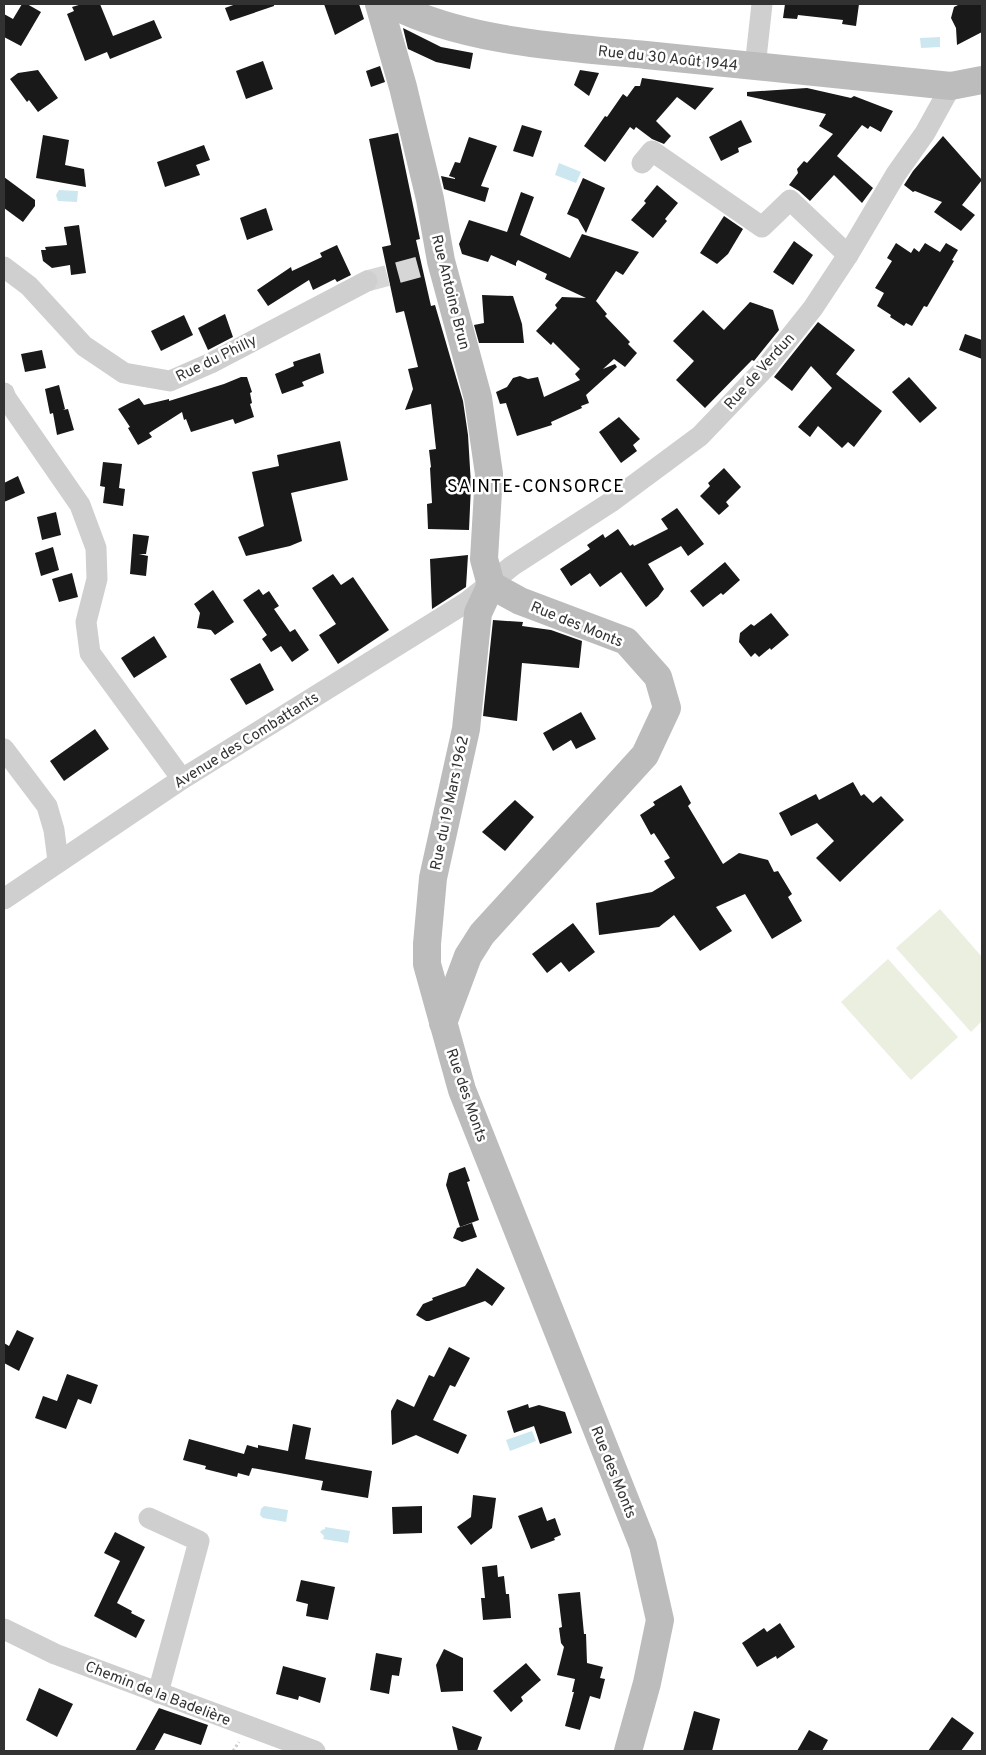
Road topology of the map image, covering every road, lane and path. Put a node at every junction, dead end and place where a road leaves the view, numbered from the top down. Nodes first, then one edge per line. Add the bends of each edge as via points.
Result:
1 (379, 4) edge
2 (391, 4) edge
3 (762, 4) edge
4 (755, 66) junction
5 (982, 80) edge
6 (951, 86) junction
7 (642, 164) dead end
8 (848, 255) junction
9 (4, 267) edge
10 (367, 281) tunnel mouth
11 (4, 393) edge
12 (491, 585) junction
13 (4, 749) edge
14 (182, 780) junction
15 (58, 861) junction
16 (4, 899) edge
17 (427, 944) junction
18 (471, 951) junction
19 (443, 1022) junction
20 (149, 1518) dead end
21 (4, 1629) edge
22 (158, 1693) junction
23 (315, 1751) edge
24 (628, 1751) edge

1 - 12 street, Rue Antoine Brun via 403,87 441,261 478,398 489,474 484,558
2 - 4 street, Rue du 30 Août 1944 via 448,27 530,43
3 - 4 street
4 - 6 street, Rue du 30 Août 1944
5 - 6 street, Rue du 30 Août 1944
6 - 8 street, Rue de Verdun
7 - 8 street via 652,151 762,227 790,200
8 - 12 street, Rue de Verdun via 814,308 759,374 700,436 611,502 512,566
9 - 10 street, Rue du Philly via 30,286 84,346 124,373 170,381 211,363
11 - 14 street via 80,505 96,548 97,579 86,622 90,653
12 - 14 street, Avenue des Combattants
12 - 17 street, Rue du 19 Mars 1962 via 478,613 466,729 433,878
12 - 18 street, Rue des Monts via 520,601 626,641 658,676 667,708 645,755 498,915
13 - 15 street via 47,806
14 - 15 street, Avenue des Combattants
15 - 16 street, Avenue des Combattants
17 - 18 street via 450,956
17 - 19 street, Rue du 19 Mars 1962 via 427,964
18 - 19 street, Rue des Monts
19 - 24 street, Rue des Monts via 462,1090 643,1545 660,1620
20 - 22 street via 199,1541
21 - 22 street, Chemin de la Badelière via 55,1654
22 - 23 street, Chemin de la Badelière

